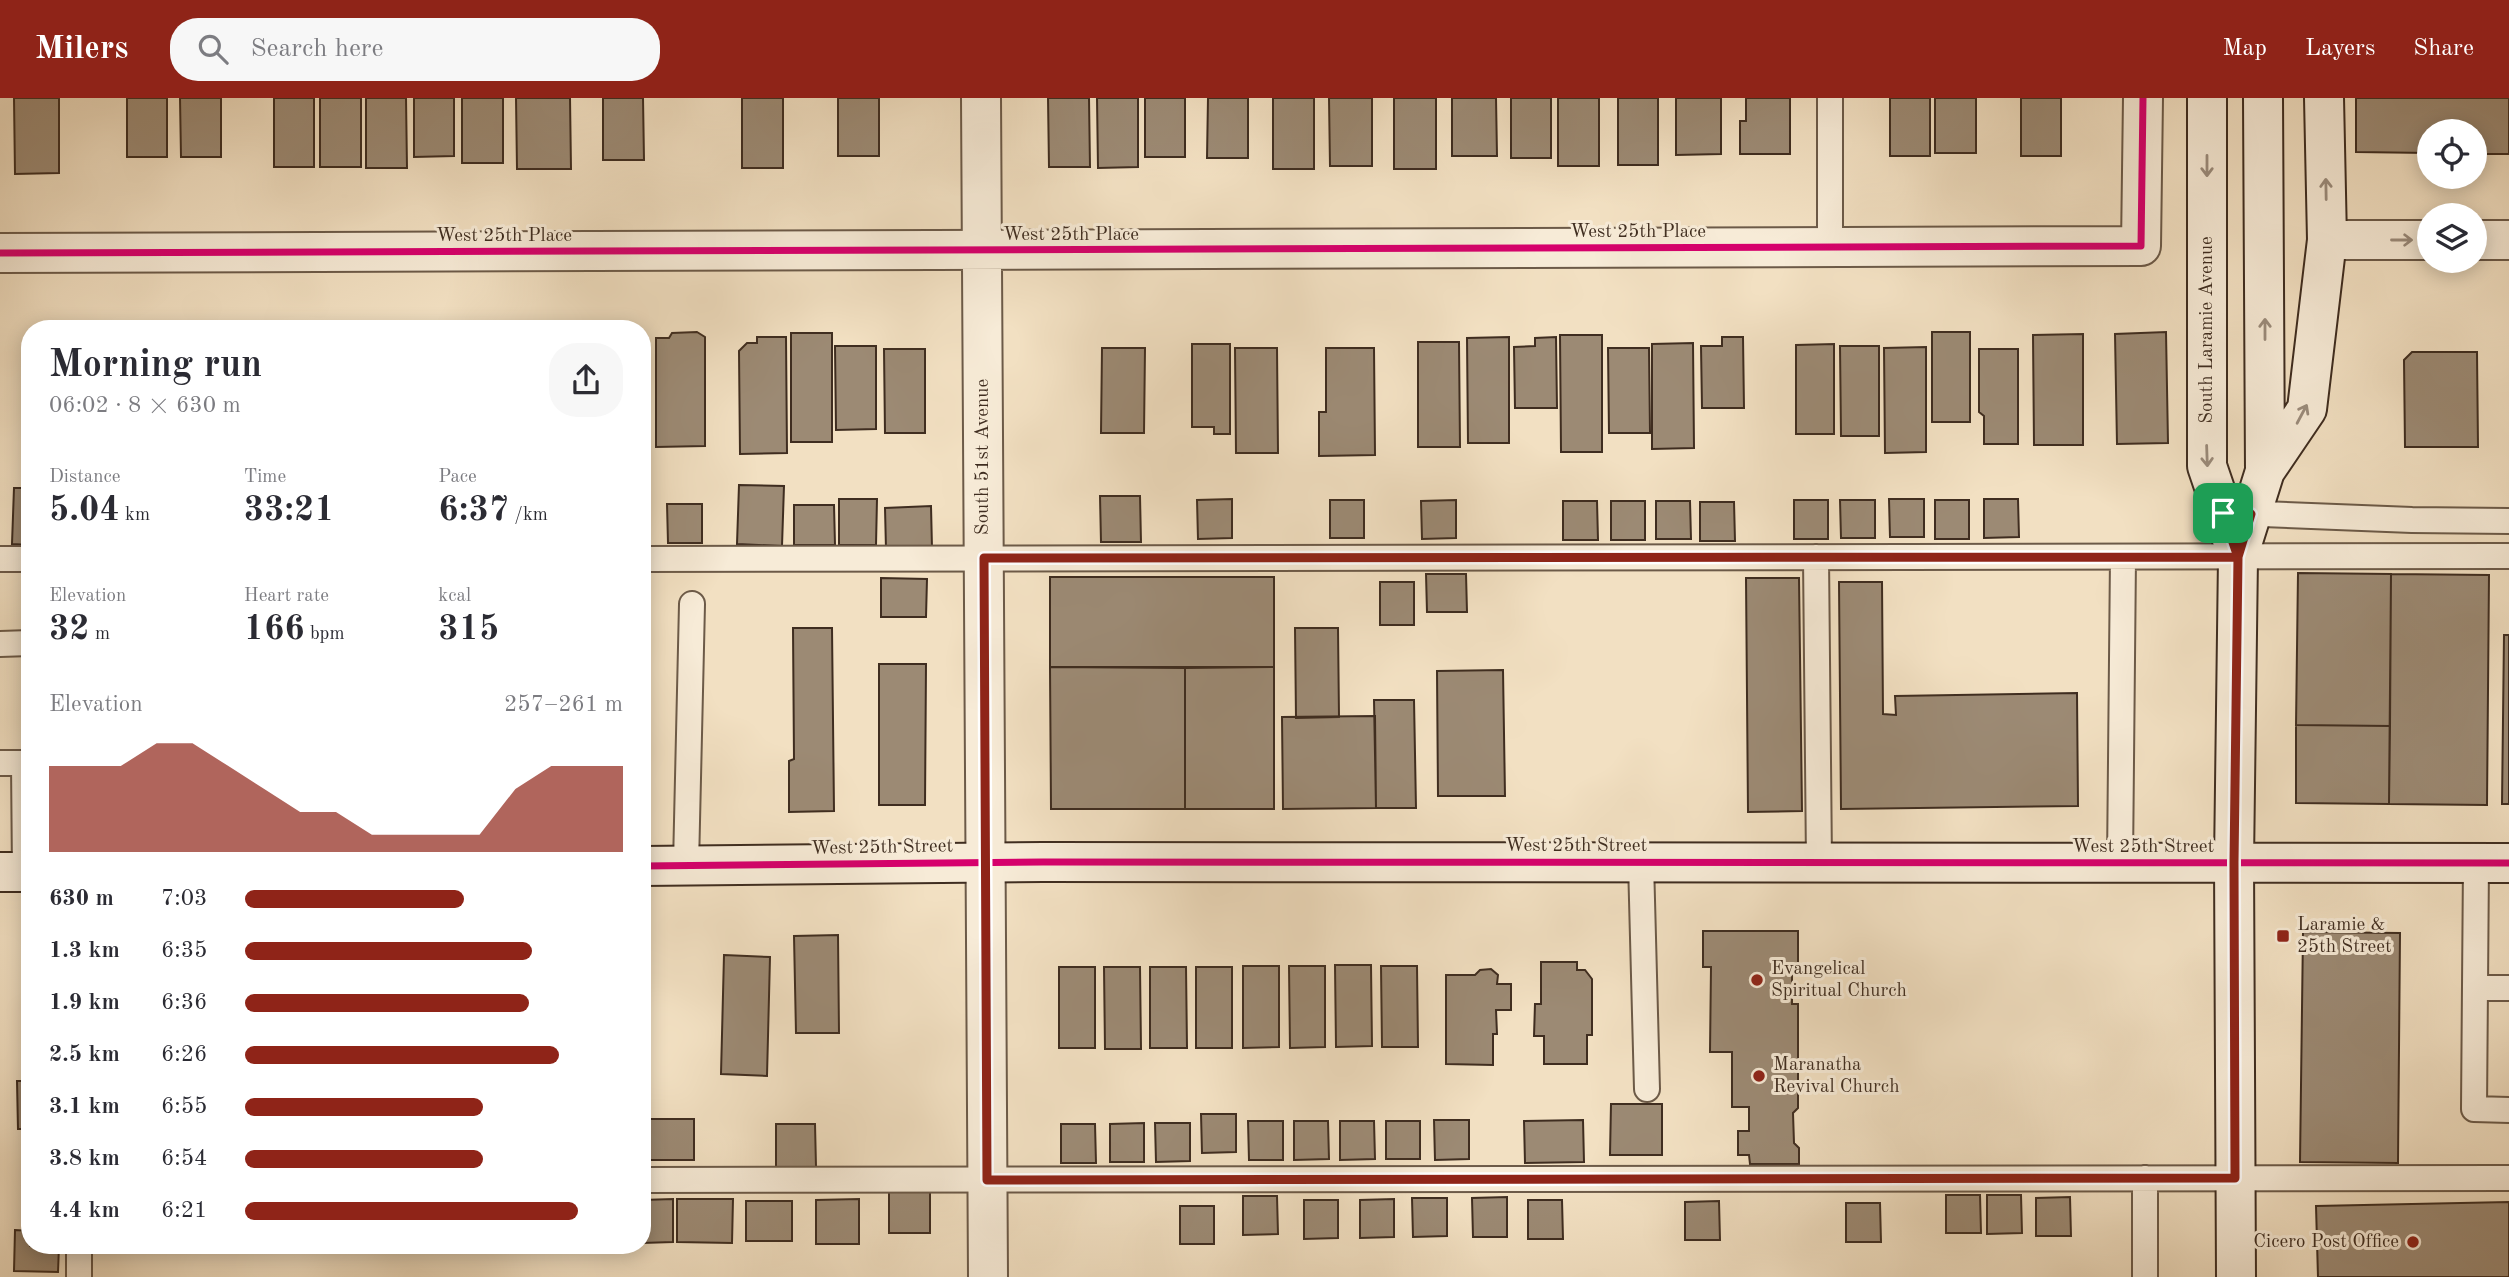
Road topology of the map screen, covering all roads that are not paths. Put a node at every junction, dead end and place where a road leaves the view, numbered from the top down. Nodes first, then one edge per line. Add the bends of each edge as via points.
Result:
1 (981, 98) edge
2 (1830, 98) edge
3 (2143, 98) edge
4 (2207, 98) edge
5 (2263, 98) edge
6 (2323, 98) edge
7 (2327, 240) junction
8 (2417, 240) edge
9 (2487, 240) edge
10 (2509, 240) edge
11 (1830, 247) junction
12 (982, 251) junction
13 (0, 253) edge
14 (2265, 471) junction
15 (2237, 513) junction
16 (2509, 521) edge
17 (2509, 556) edge
18 (1816, 557) junction
19 (2123, 557) junction
20 (2238, 557) junction
21 (984, 558) junction
22 (0, 559) edge
23 (21, 559) edge
24 (651, 559) edge
25 (692, 604) dead end
26 (21, 643) edge
27 (0, 644) edge
28 (18, 763) edge
29 (985, 862) junction
30 (1641, 862) junction
31 (2234, 862) junction
32 (1819, 863) junction
33 (2120, 863) junction
34 (2492, 863) edge
35 (686, 865) junction
36 (651, 866) edge
37 (18, 872) edge
38 (2475, 988) junction
39 (2509, 988) edge
40 (1647, 1089) dead end
41 (2509, 1110) edge
42 (2146, 1178) junction
43 (2235, 1178) junction
44 (2509, 1178) edge
45 (651, 1180) edge
46 (987, 1180) junction
47 (79, 1254) edge
48 (79, 1277) edge
49 (988, 1277) edge
50 (2145, 1277) edge
51 (2236, 1277) edge

1 - 12 street, South 51st Avenue
2 - 11 lane
3 - 11 street, West 25th Place via 2141,246
4 -> 15 street, South Laramie Avenue via 2207,466
14 -> 5 street
7 -> 6 street
7 -> 8 street
14 -> 7 street via 2306,409
9 - 10 street
11 - 12 street, West 25th Place
12 - 13 street, West 25th Place
12 - 21 street, South 51st Avenue
14 - 15 street
15 - 16 lane
15 - 20 street
17 - 20 lane
18 - 19 lane
18 - 21 lane
18 - 32 lane
19 - 20 lane
19 - 33 lane
20 - 31 street
21 - 24 lane
21 - 29 street, South 51st Avenue
22 - 23 lane
25 - 35 lane
26 - 27 lane
28 - 37 lane
29 - 30 street, West 25th Street
29 - 35 street, West 25th Street
29 - 46 street, South 51st Avenue
30 - 32 street, West 25th Street
30 - 40 lane
31 - 33 street, West 25th Street
31 - 34 street, West 25th Street
31 - 43 street
32 - 33 street, West 25th Street
34 - 38 lane
35 - 36 street, West 25th Street
38 - 39 lane
38 - 41 lane via 2474,1110
42 - 43 lane
42 - 46 lane
42 - 50 lane
43 - 44 lane
43 - 51 street
45 - 46 lane
46 - 49 street, South 51st Avenue
47 - 48 lane

